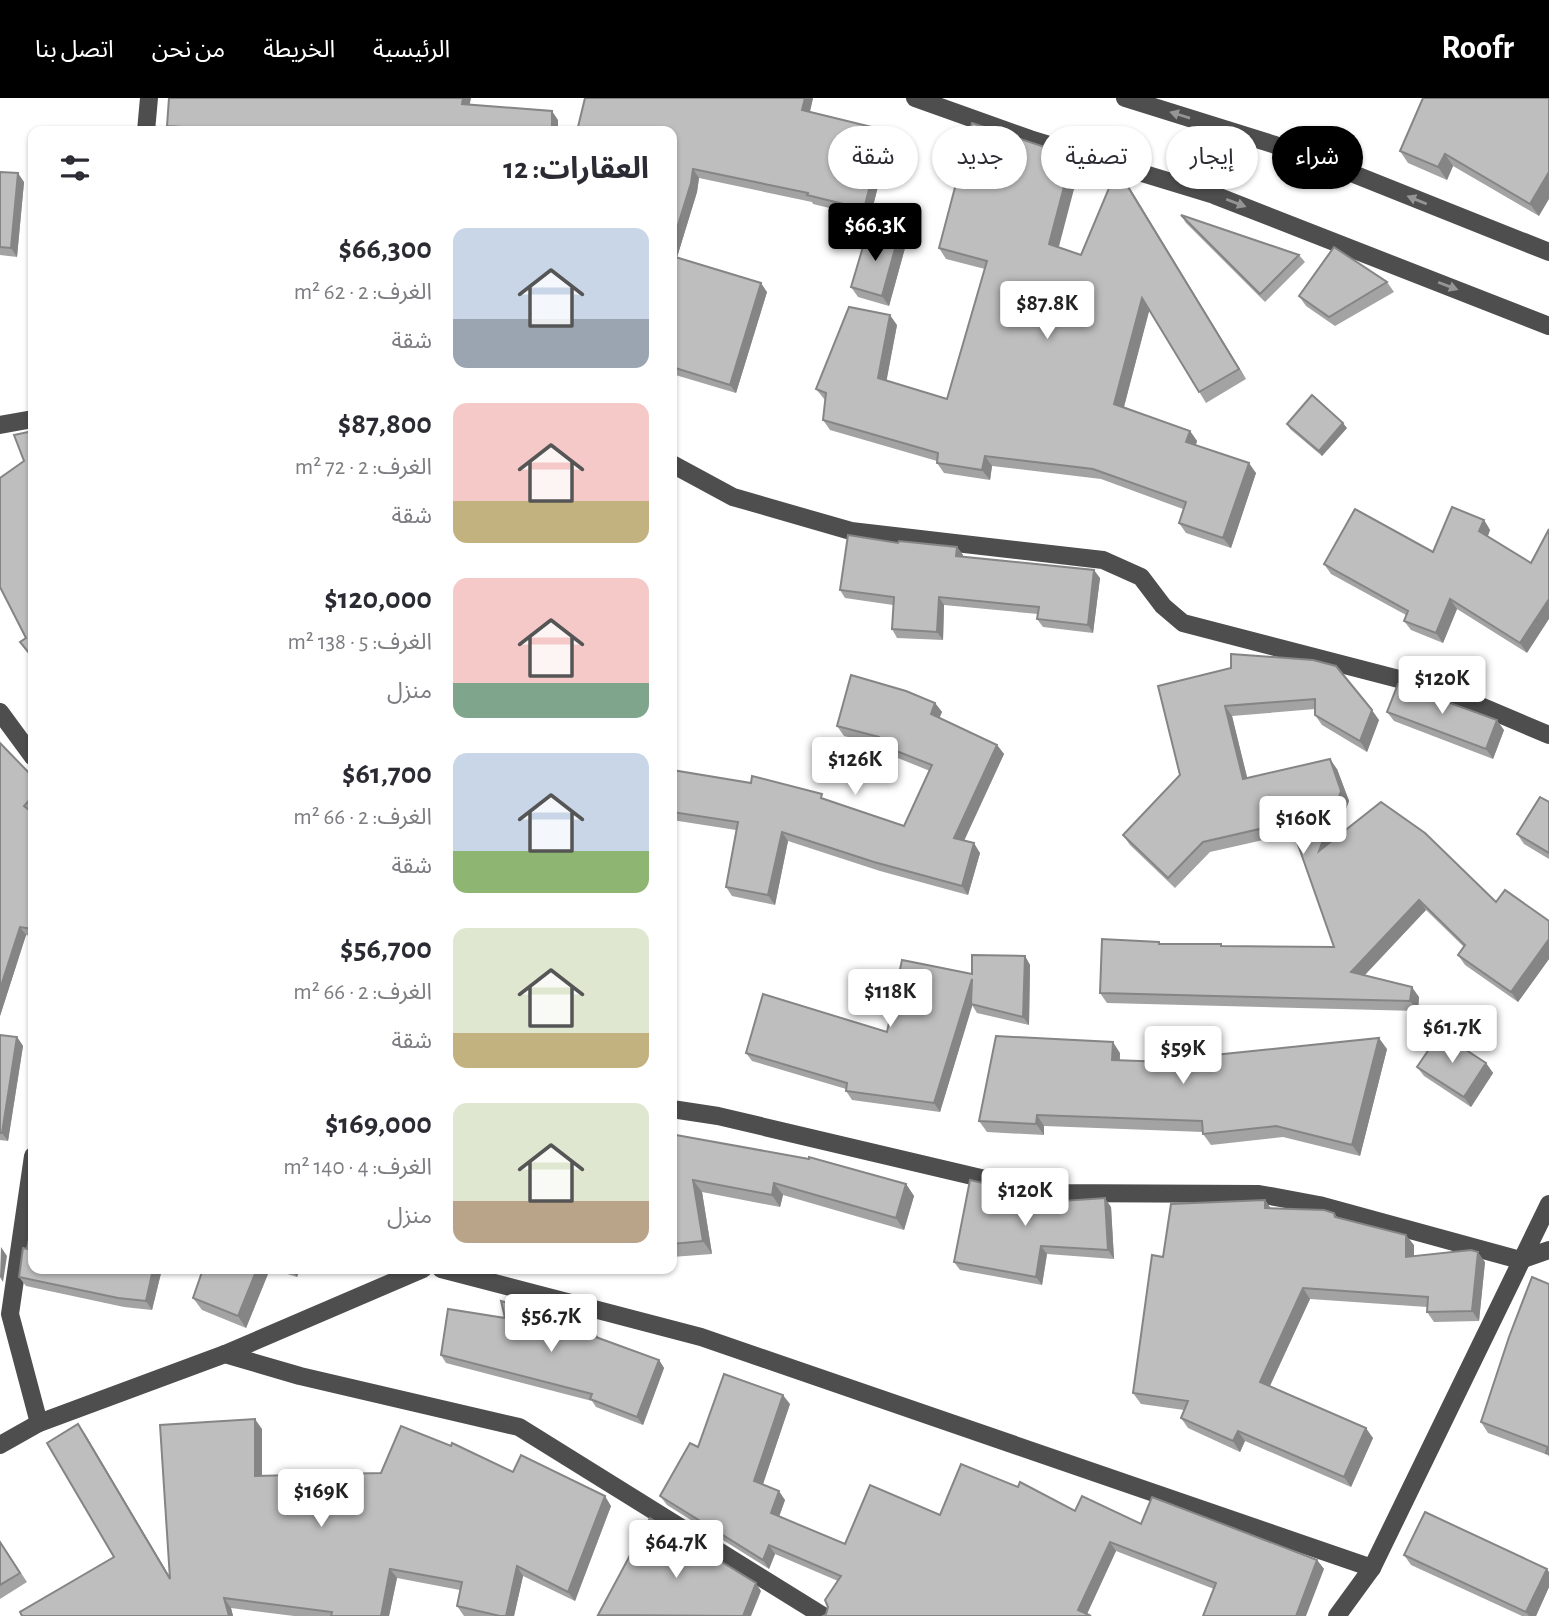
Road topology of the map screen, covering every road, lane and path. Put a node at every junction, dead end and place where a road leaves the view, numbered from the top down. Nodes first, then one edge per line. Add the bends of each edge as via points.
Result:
1 (149, 98) edge
2 (915, 98) edge
3 (1125, 98) edge
4 (146, 126) edge
5 (1549, 252) edge
6 (1549, 326) edge
7 (28, 420) edge
8 (0, 425) edge
9 (677, 467) edge
10 (0, 712) edge
11 (1549, 736) edge
12 (28, 750) edge
13 (677, 1110) edge
14 (28, 1190) edge
15 (1549, 1204) edge
16 (1549, 1250) edge
17 (1520, 1260) junction
18 (411, 1274) edge
19 (460, 1274) edge
20 (225, 1354) junction
21 (39, 1423) junction
22 (0, 1445) edge
23 (1372, 1568) junction
24 (823, 1616) edge
25 (1337, 1616) edge

1 - 4 street
2 -> 6 street via 1214,195
5 -> 3 street via 1301,153
7 - 8 street
9 - 11 street via 733,497 851,531 1103,560 1141,577 1183,623 1445,691
10 - 12 street
13 - 17 street via 1044,1193 1271,1196
14 - 21 street via 10,1314
15 - 17 street
16 - 17 street
17 - 23 street
18 - 20 street
19 - 23 street via 701,1337
20 - 21 street
20 - 24 street via 519,1427
21 - 22 street
23 - 25 street

